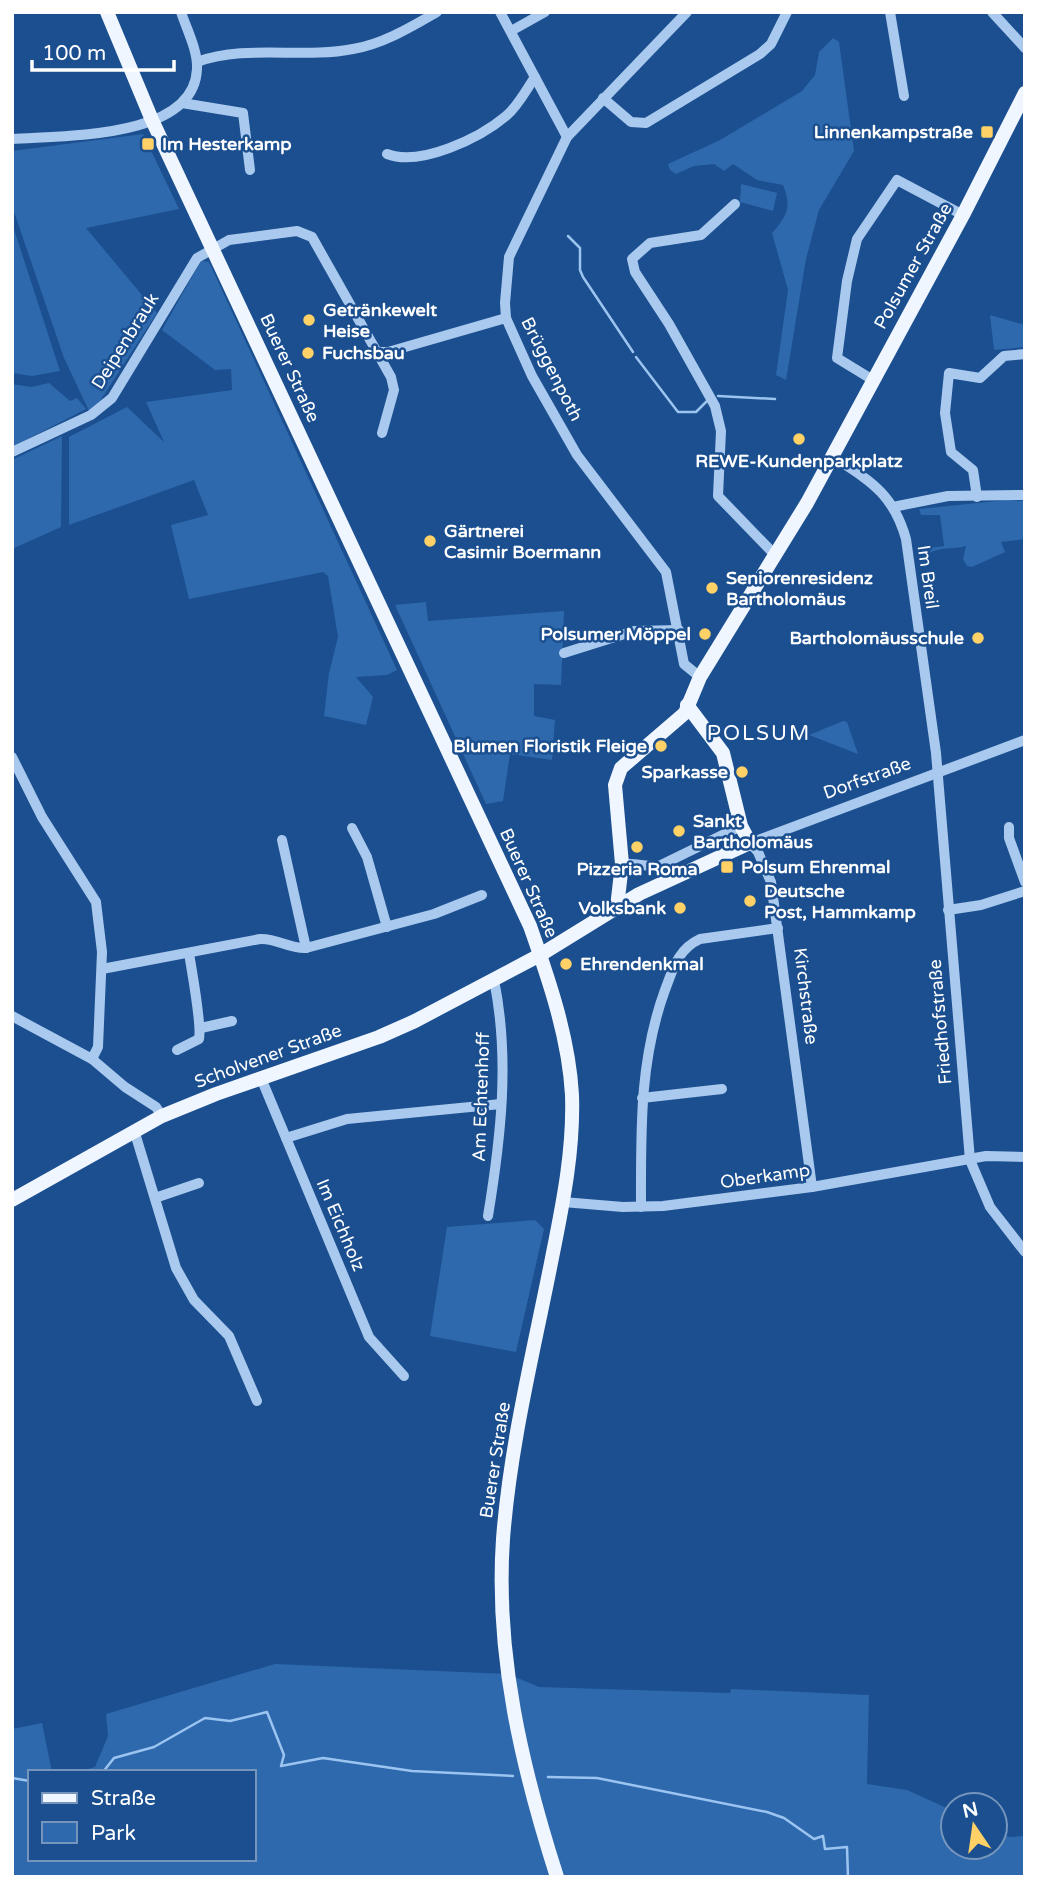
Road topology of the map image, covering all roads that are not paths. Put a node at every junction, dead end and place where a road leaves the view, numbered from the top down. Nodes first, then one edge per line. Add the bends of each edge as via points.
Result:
1 (107, 12) edge
2 (181, 12) edge
3 (437, 12) edge
4 (500, 12) edge
5 (545, 12) edge
6 (687, 12) edge
7 (787, 12) edge
8 (890, 12) edge
9 (992, 12) edge
10 (510, 31) junction
11 (1025, 48) edge
12 (197, 62) junction
13 (535, 77) junction
14 (1025, 93) edge
15 (904, 96) dead end
16 (603, 98) junction
17 (183, 103) junction
18 (152, 121) junction
19 (568, 136) junction
20 (12, 139) edge
21 (387, 155) dead end
22 (250, 170) dead end
23 (735, 204) dead end
24 (963, 215) junction
25 (212, 248) junction
26 (506, 318) junction
27 (378, 352) junction
28 (1025, 354) edge
29 (873, 380) junction
30 (382, 433) dead end
31 (12, 452) edge
32 (832, 456) junction
33 (1025, 495) edge
34 (976, 497) junction
35 (893, 507) junction
36 (776, 556) junction
37 (679, 630) junction
38 (565, 653) dead end
39 (700, 677) junction
40 (687, 705) junction
41 (1025, 740) edge
42 (12, 757) edge
43 (935, 774) junction
44 (741, 826) junction
45 (1009, 827) dead end
46 (352, 828) dead end
47 (282, 840) dead end
48 (750, 843) junction
49 (622, 864) junction
50 (1025, 882) edge
51 (1025, 891) edge
52 (482, 895) dead end
53 (617, 907) junction
54 (948, 910) junction
55 (387, 927) junction
56 (778, 928) junction
57 (306, 948) junction
58 (190, 954) junction
59 (540, 954) junction
60 (102, 969) junction
61 (494, 979) junction
62 (12, 1016) edge
63 (232, 1021) dead end
64 (201, 1028) junction
65 (177, 1050) dead end
66 (92, 1059) junction
67 (261, 1078) junction
68 (722, 1089) dead end
69 (642, 1098) junction
70 (501, 1104) junction
71 (162, 1116) junction
72 (134, 1130) junction
73 (286, 1138) junction
74 (1025, 1157) edge
75 (970, 1160) junction
76 (199, 1183) dead end
77 (812, 1187) junction
78 (155, 1198) junction
79 (12, 1200) edge
80 (563, 1202) junction
81 (641, 1207) junction
82 (488, 1216) dead end
83 (1025, 1252) edge
84 (404, 1376) dead end
85 (257, 1401) dead end
86 (557, 1877) edge

1 - 18 main road, Buerer Straße
2 - 12 street
3 - 12 street via 380,41 352,49 227,55
4 - 10 street
5 - 10 street
6 - 16 street, Brüggenpoth
7 - 16 street via 771,44 760,54 646,123 631,122
8 - 15 street
9 - 11 street
10 - 13 street
12 - 17 street via 194,82
13 - 19 street
13 - 21 street via 508,114 487,130 417,159
14 - 24 main road, Polsumer Straße
16 - 19 street, Brüggenpoth
17 - 18 street
17 - 22 street via 243,113
18 - 20 street via 125,129
18 - 25 main road, Buerer Straße
19 - 26 street, Brüggenpoth via 509,257
23 - 36 street via 701,235 650,243 632,259 635,272 715,406 721,431 718,496
24 - 29 main road, Polsumer Straße
24 - 29 street via 897,180 860,231 847,281 837,358
25 - 27 street via 229,240 304,232 312,237
25 - 31 street, Deipenbrauk via 193,264 112,398 90,415
25 - 59 main road, Buerer Straße
26 - 27 street
26 - 37 street, Brüggenpoth via 533,379 577,455 666,572
27 - 30 street via 394,390
28 - 34 street via 1004,356 980,378 949,373 946,413 951,452 973,470
29 - 32 main road, Polsumer Straße
32 - 35 street, Im Breil via 864,475
32 - 36 main road, Polsumer Straße
33 - 34 street
34 - 35 street via 938,497
35 - 43 street, Im Breil via 908,549
36 - 39 main road, Polsumer Straße
37 - 38 street via 634,631
37 - 39 street, Brüggenpoth via 684,663
39 - 40 main road, Polsumer Straße
40 - 44 main road, Kirchstraße via 723,752
40 - 49 main road, Polsumer Straße via 677,723 626,761 618,774 615,792
41 - 43 street, Dorfstraße
42 - 60 street via 42,817 96,902
43 - 48 street, Dorfstraße
43 - 54 street, Friedhofstraße
44 - 48 main road, Kirchstraße
44 - 49 street via 659,866
45 - 50 street
46 - 55 street via 367,857
47 - 57 street
48 - 53 main road, Dorfstraße
48 - 56 street, Kirchstraße via 771,883
49 - 53 main road
51 - 54 street
52 - 55 street
53 - 59 main road, Dorfstraße
54 - 75 street, Friedhofstraße
55 - 57 street
56 - 69 street via 700,939 680,955 650,1033
56 - 77 street, Kirchstraße
57 - 58 street via 260,939
58 - 60 street
58 - 64 street
59 - 61 main road, Scholvener Straße
59 - 80 main road, Buerer Straße via 572,1093
60 - 66 street via 98,1046
61 - 67 main road, Scholvener Straße via 379,1037
61 - 70 street, Am Echtenhoff via 504,1050
62 - 66 street
63 - 64 street
64 - 65 street via 199,1039
66 - 71 street
67 - 71 main road, Scholvener Straße
67 - 73 street, Im Eichholz
68 - 69 street
69 - 81 street
70 - 73 street via 347,1119
70 - 82 street, Am Echtenhoff
71 - 72 main road, Scholvener Straße
72 - 78 street
72 - 79 main road, Scholvener Straße
73 - 84 street, Im Eichholz via 369,1337
74 - 75 street, Oberkamp
75 - 77 street, Oberkamp
75 - 83 street, Friedhofstraße via 990,1207
76 - 78 street
77 - 81 street, Oberkamp
78 - 85 street via 182,1280 206,1315 229,1336
80 - 81 street, Oberkamp
80 - 86 main road, Buerer Straße via 509,1480 502,1580 516,1723

